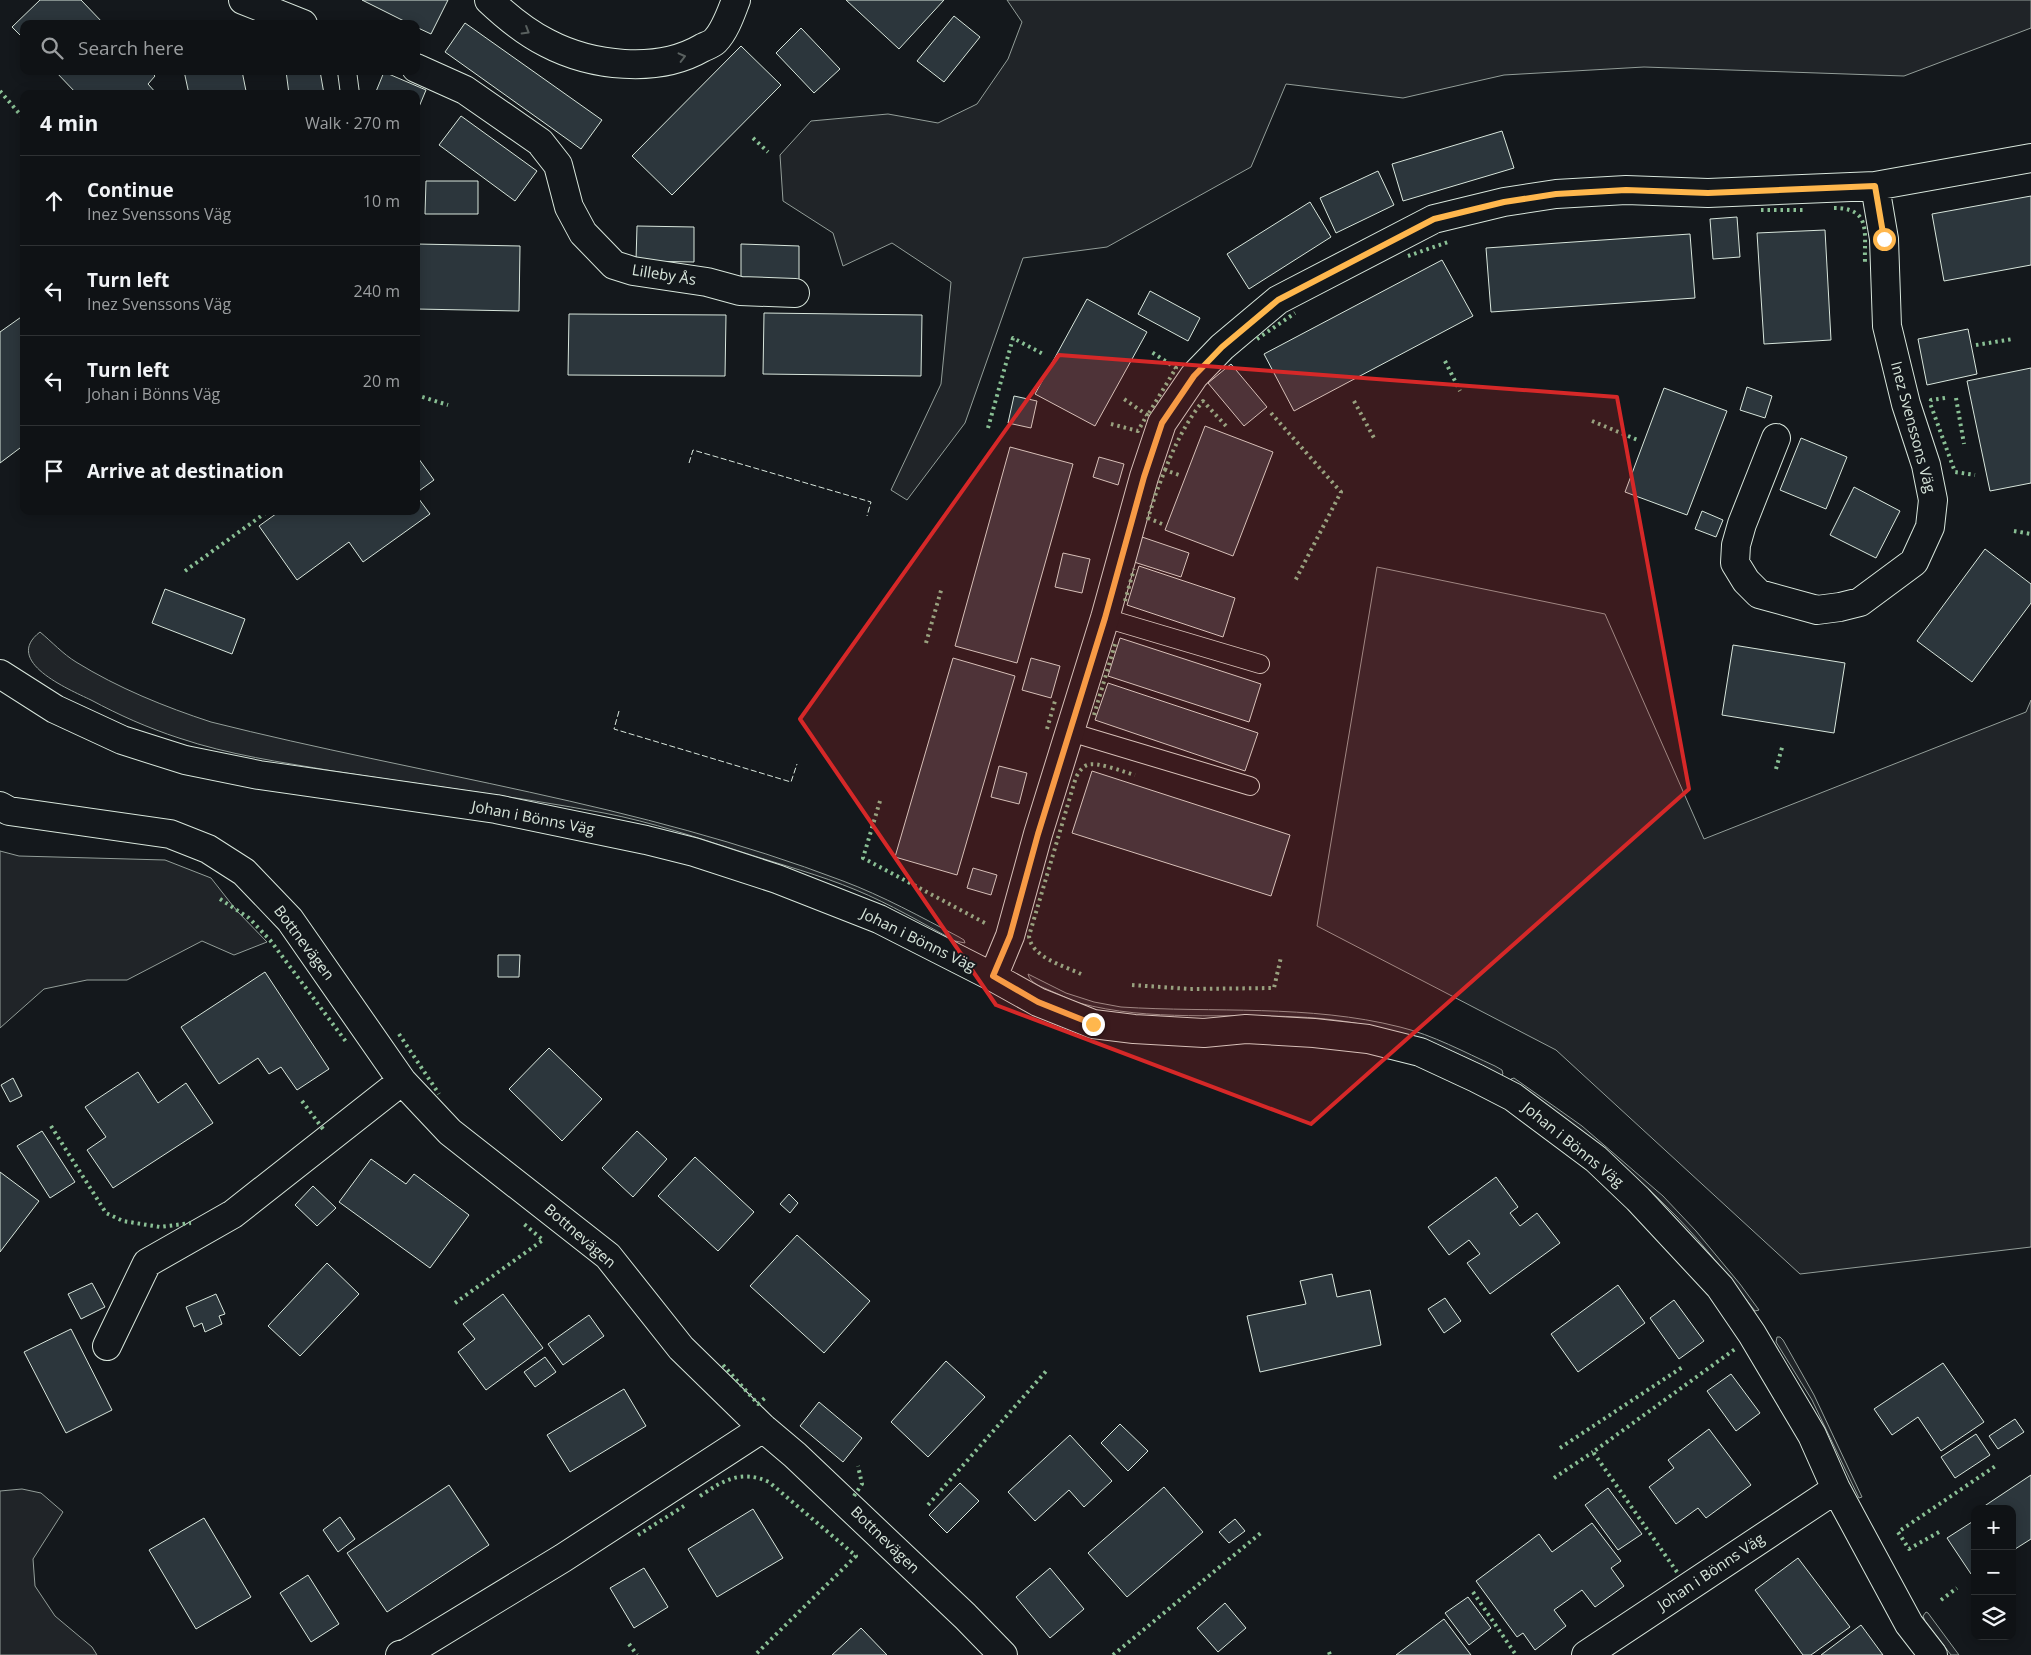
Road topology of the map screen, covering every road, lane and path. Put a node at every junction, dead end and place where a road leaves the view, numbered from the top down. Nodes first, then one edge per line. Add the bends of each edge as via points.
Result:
1 (243, 0) edge
2 (489, 0) edge
3 (736, 0) edge
4 (293, 20) edge
5 (420, 70) edge
6 (348, 75) edge
7 (349, 90) edge
8 (2031, 158) edge
9 (1875, 186) junction
10 (795, 293) dead end
11 (1776, 438) dead end
12 (1105, 618) junction
13 (1260, 664) dead end
14 (0, 674) edge
15 (1070, 732) junction
16 (1250, 786) dead end
17 (0, 806) edge
18 (993, 976) junction
19 (402, 1081) junction
20 (107, 1346) dead end
21 (763, 1428) junction
22 (1836, 1489) junction
23 (400, 1655) edge
24 (1003, 1655) edge
25 (1586, 1655) edge
26 (1934, 1655) edge

1 - 4 street
2 -> 3 street via 516,25 555,47 579,56 614,62 655,64 691,55 715,41
5 - 10 street, Lilleby Ås via 465,90 540,142 558,165 569,207 583,233 614,265 740,291
6 - 7 lane
8 - 9 street
9 - 11 street, Inez Svenssons Väg via 1884,239 1887,326 1933,500 1930,528 1914,562 1860,602 1840,607 1817,610 1759,594 1735,563 1736,546
9 - 12 street via 1708,193 1626,190 1556,194 1504,202 1434,219 1278,300 1222,347 1194,376 1162,423
12 - 13 lane
12 - 15 street
14 - 18 street, Johan i Bönns Väg via 55,709 114,736 186,760 496,809 694,852 777,879 879,919
15 - 16 lane
15 - 18 street via 1010,936
17 - 19 street, Bottnevägen via 9,811 170,834 208,848 244,872 290,920
18 - 22 street, Johan i Bönns Väg via 1038,1002 1093,1024 1204,1032 1246,1029 1314,1032 1368,1039 1420,1052 1513,1097 1596,1159 1638,1198 1720,1287 1812,1435
19 - 20 street via 233,1214 147,1263
19 - 21 street, Bottnevägen via 450,1132 608,1256 681,1348
21 - 23 street via 563,1558
21 - 24 street, Bottnevägen via 802,1461
22 - 25 street, Johan i Bönns Väg
22 - 26 street, Johan i Bönns Väg via 1909,1624

